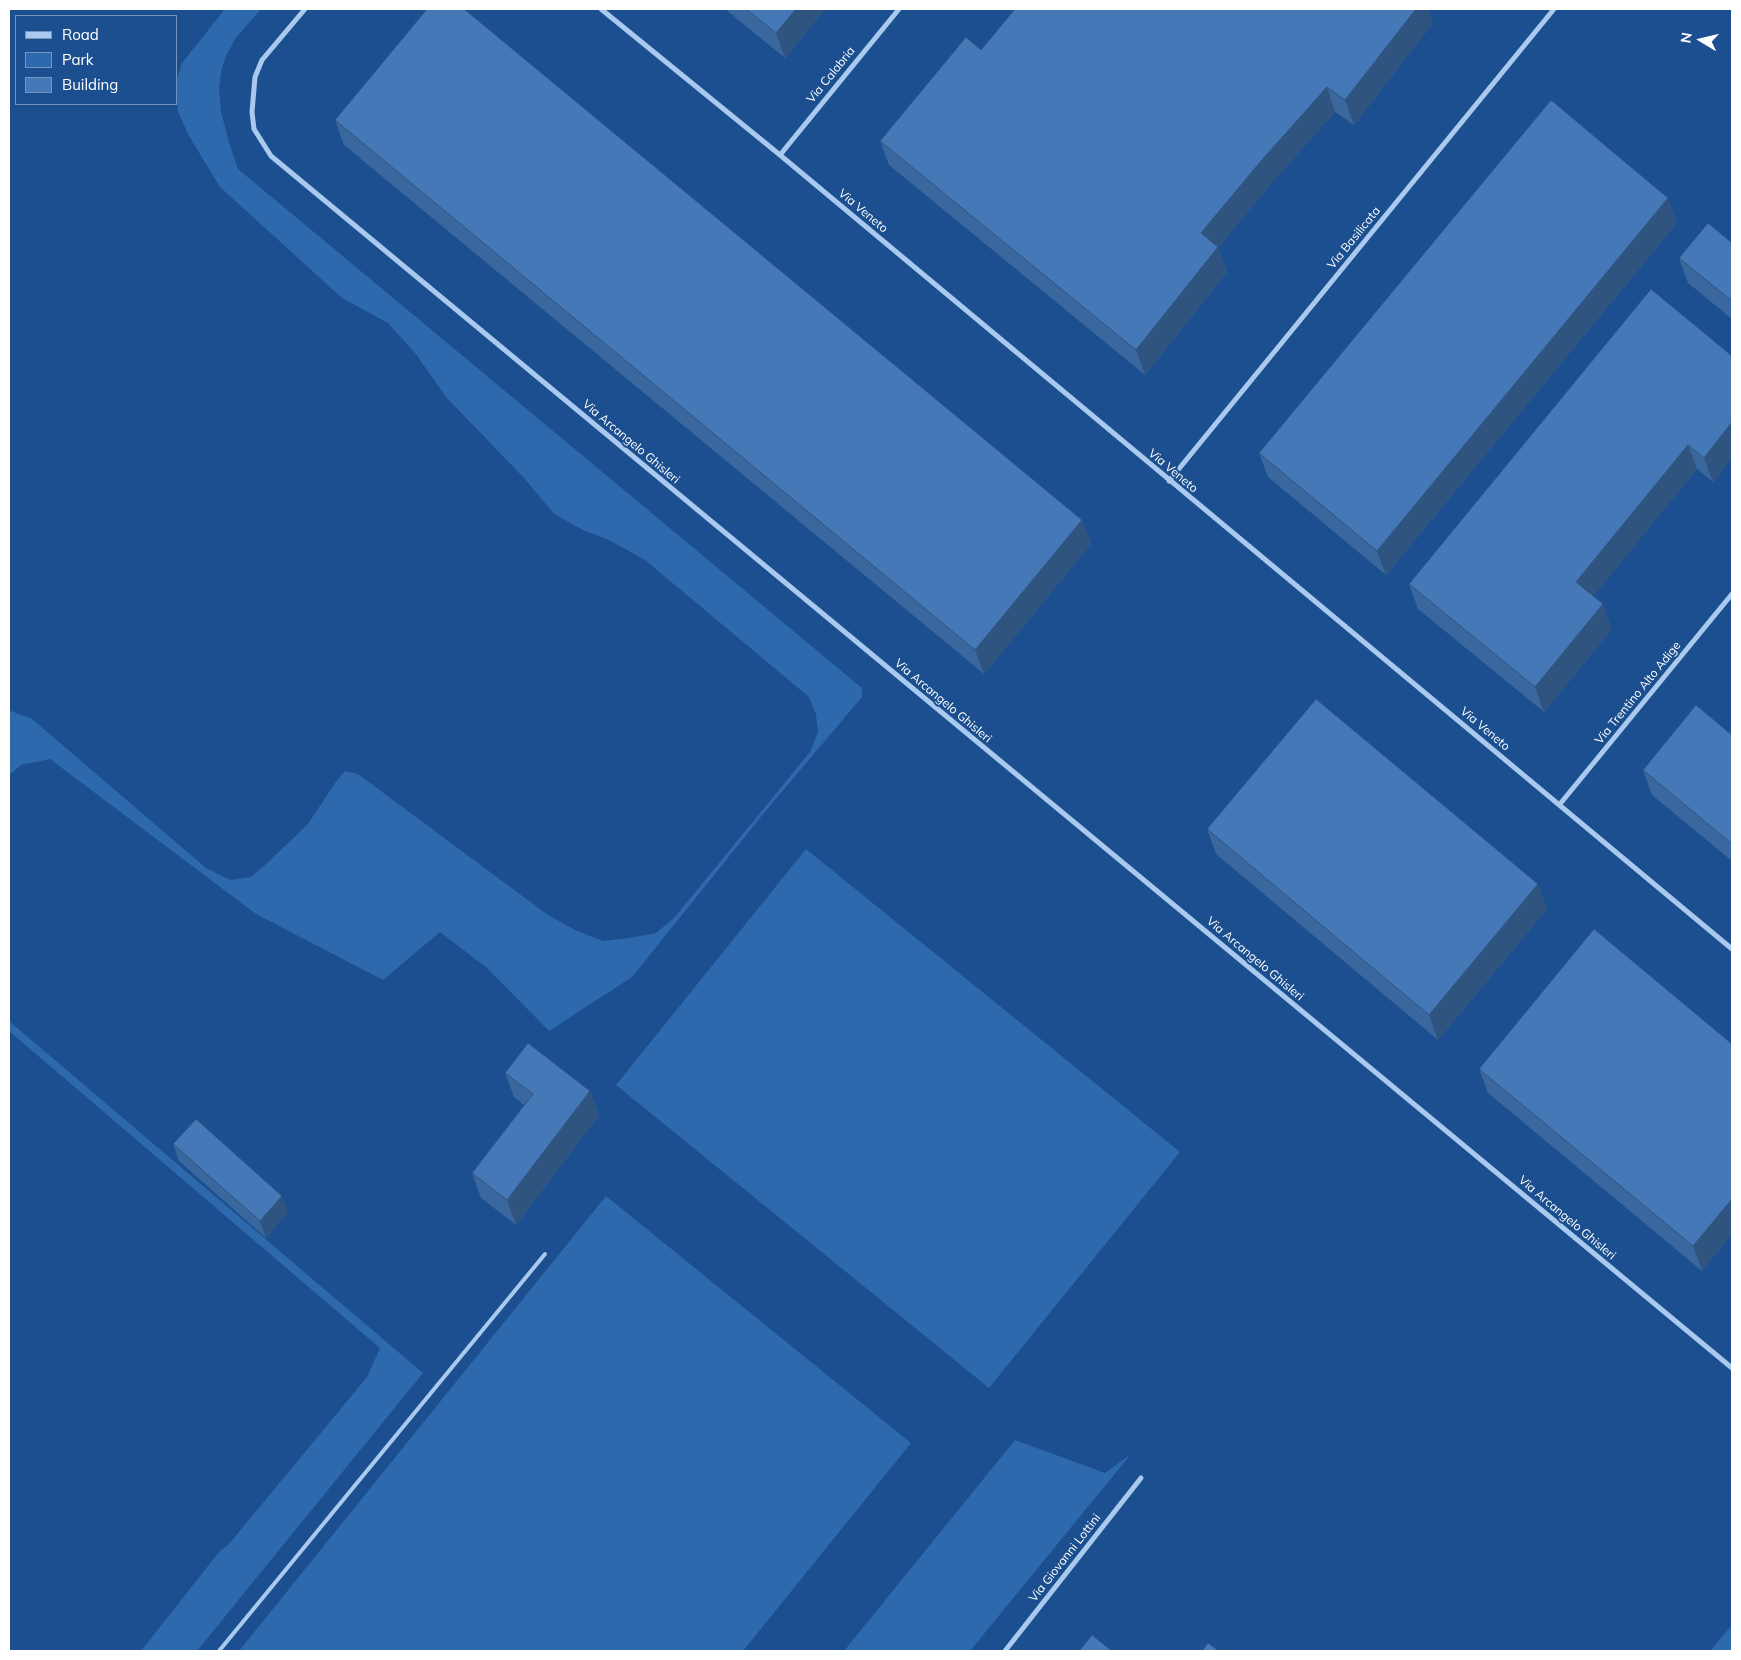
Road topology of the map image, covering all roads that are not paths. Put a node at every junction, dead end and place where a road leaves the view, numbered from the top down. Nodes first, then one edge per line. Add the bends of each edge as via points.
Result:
1 (305, 9) edge
2 (601, 9) edge
3 (899, 9) edge
4 (1554, 9) edge
5 (780, 155) junction
6 (1169, 481) junction
7 (1732, 594) edge
8 (1560, 804) junction
9 (1732, 948) edge
10 (546, 1254) dead end
11 (1732, 1368) edge
12 (1141, 1478) dead end
13 (219, 1651) edge
14 (1005, 1651) edge

1 - 11 street, Via Arcangelo Ghisleri via 262,60 255,77 254,128 272,156
2 - 5 street, Via Veneto
3 - 5 street, Via Calabria
4 - 6 street, Via Basilicata
5 - 6 street, Via Veneto
6 - 8 street, Via Veneto
7 - 8 street, Via Trentino Alto Adige
8 - 9 street, Via Veneto
10 - 13 lane
12 - 14 street, Via Giovanni Lottini

